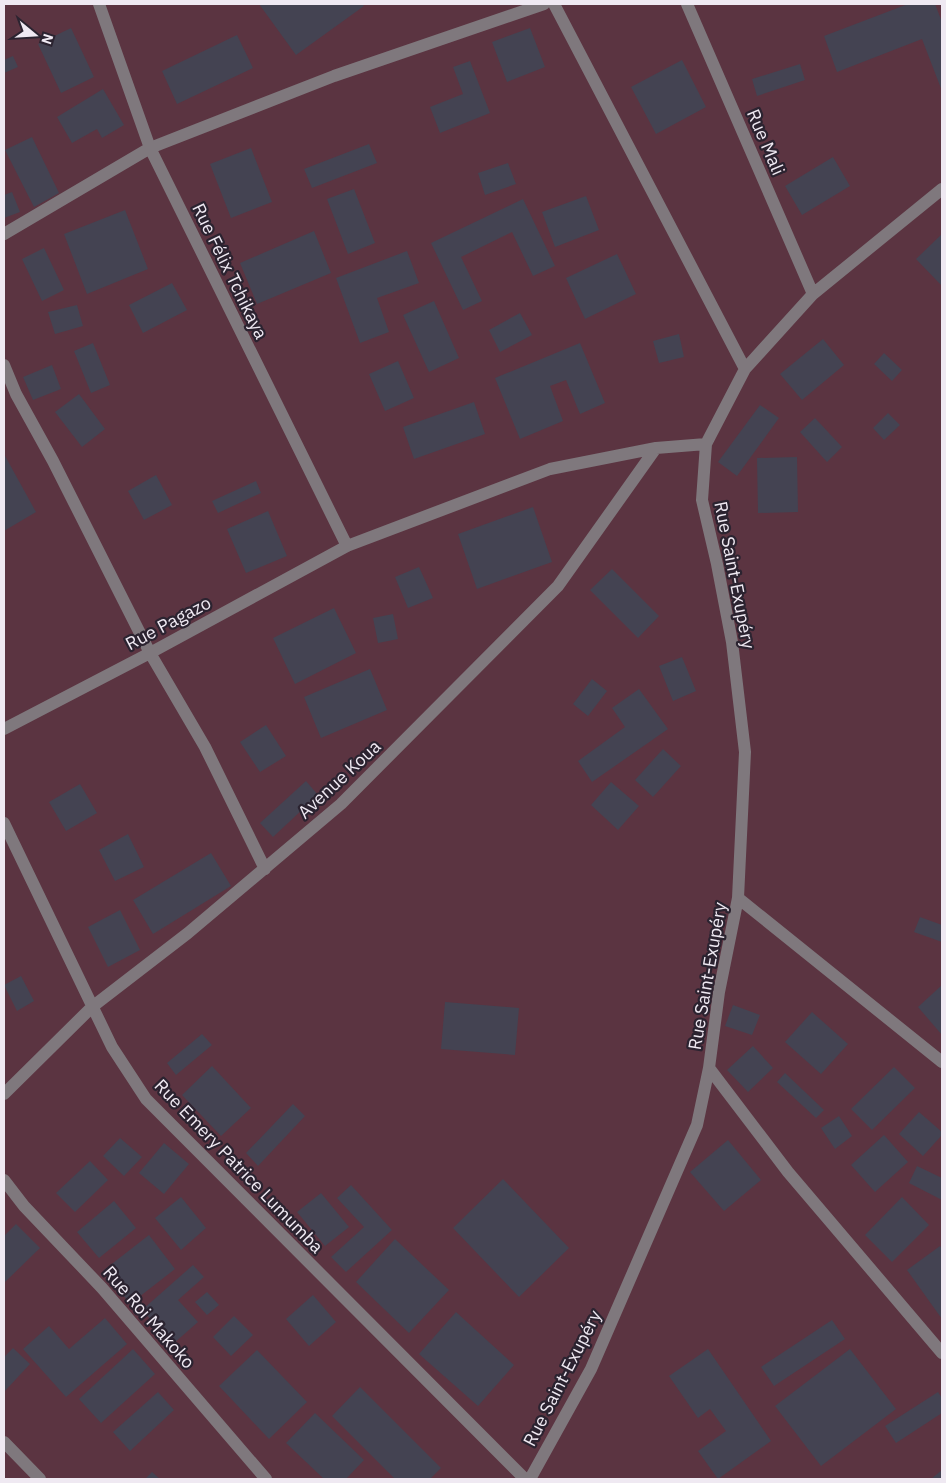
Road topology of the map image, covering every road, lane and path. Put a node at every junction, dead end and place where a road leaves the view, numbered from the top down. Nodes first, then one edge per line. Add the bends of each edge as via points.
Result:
1 (99, 4) edge
2 (544, 4) edge
3 (554, 4) edge
4 (687, 4) edge
5 (150, 148) junction
6 (942, 189) edge
7 (4, 234) edge
8 (813, 294) junction
9 (4, 365) edge
10 (745, 369) junction
11 (706, 444) junction
12 (656, 448) junction
13 (348, 546) junction
14 (150, 653) junction
15 (4, 729) edge
16 (4, 823) edge
17 (265, 869) junction
18 (738, 898) junction
19 (92, 1007) junction
20 (942, 1062) edge
21 (709, 1068) junction
22 (4, 1094) edge
23 (4, 1180) edge
24 (942, 1353) edge
25 (4, 1442) edge
26 (40, 1479) edge
27 (266, 1479) edge
28 (525, 1479) edge
29 (530, 1479) edge

1 - 5 street, Rue Félix Tchikaya
2 - 5 street via 334,76
3 - 10 street
4 - 8 street, Rue Mali
5 - 7 street
5 - 13 street, Rue Félix Tchikaya
6 - 8 street
8 - 10 street
9 - 14 street
10 - 11 street
11 - 12 street, Rue Pagazo
11 - 18 street, Rue Saint-Exupéry via 702,500 732,642 745,752
12 - 13 street, Rue Pagazo via 550,469
12 - 17 street, Avenue Koua via 558,586 341,804
13 - 14 street, Rue Pagazo
14 - 15 street, Rue Pagazo
14 - 17 street via 205,747
16 - 19 street, Rue Emery Patrice Lumumba
17 - 19 street, Avenue Koua
18 - 20 street
18 - 21 street, Rue Saint-Exupéry via 719,992
19 - 22 street, Avenue Koua
19 - 28 street, Rue Emery Patrice Lumumba via 112,1047 146,1099
21 - 24 street via 788,1172
21 - 29 street, Rue Saint-Exupéry via 697,1124 595,1360
23 - 27 street, Rue Roi Makoko via 24,1206 102,1288
25 - 26 street

